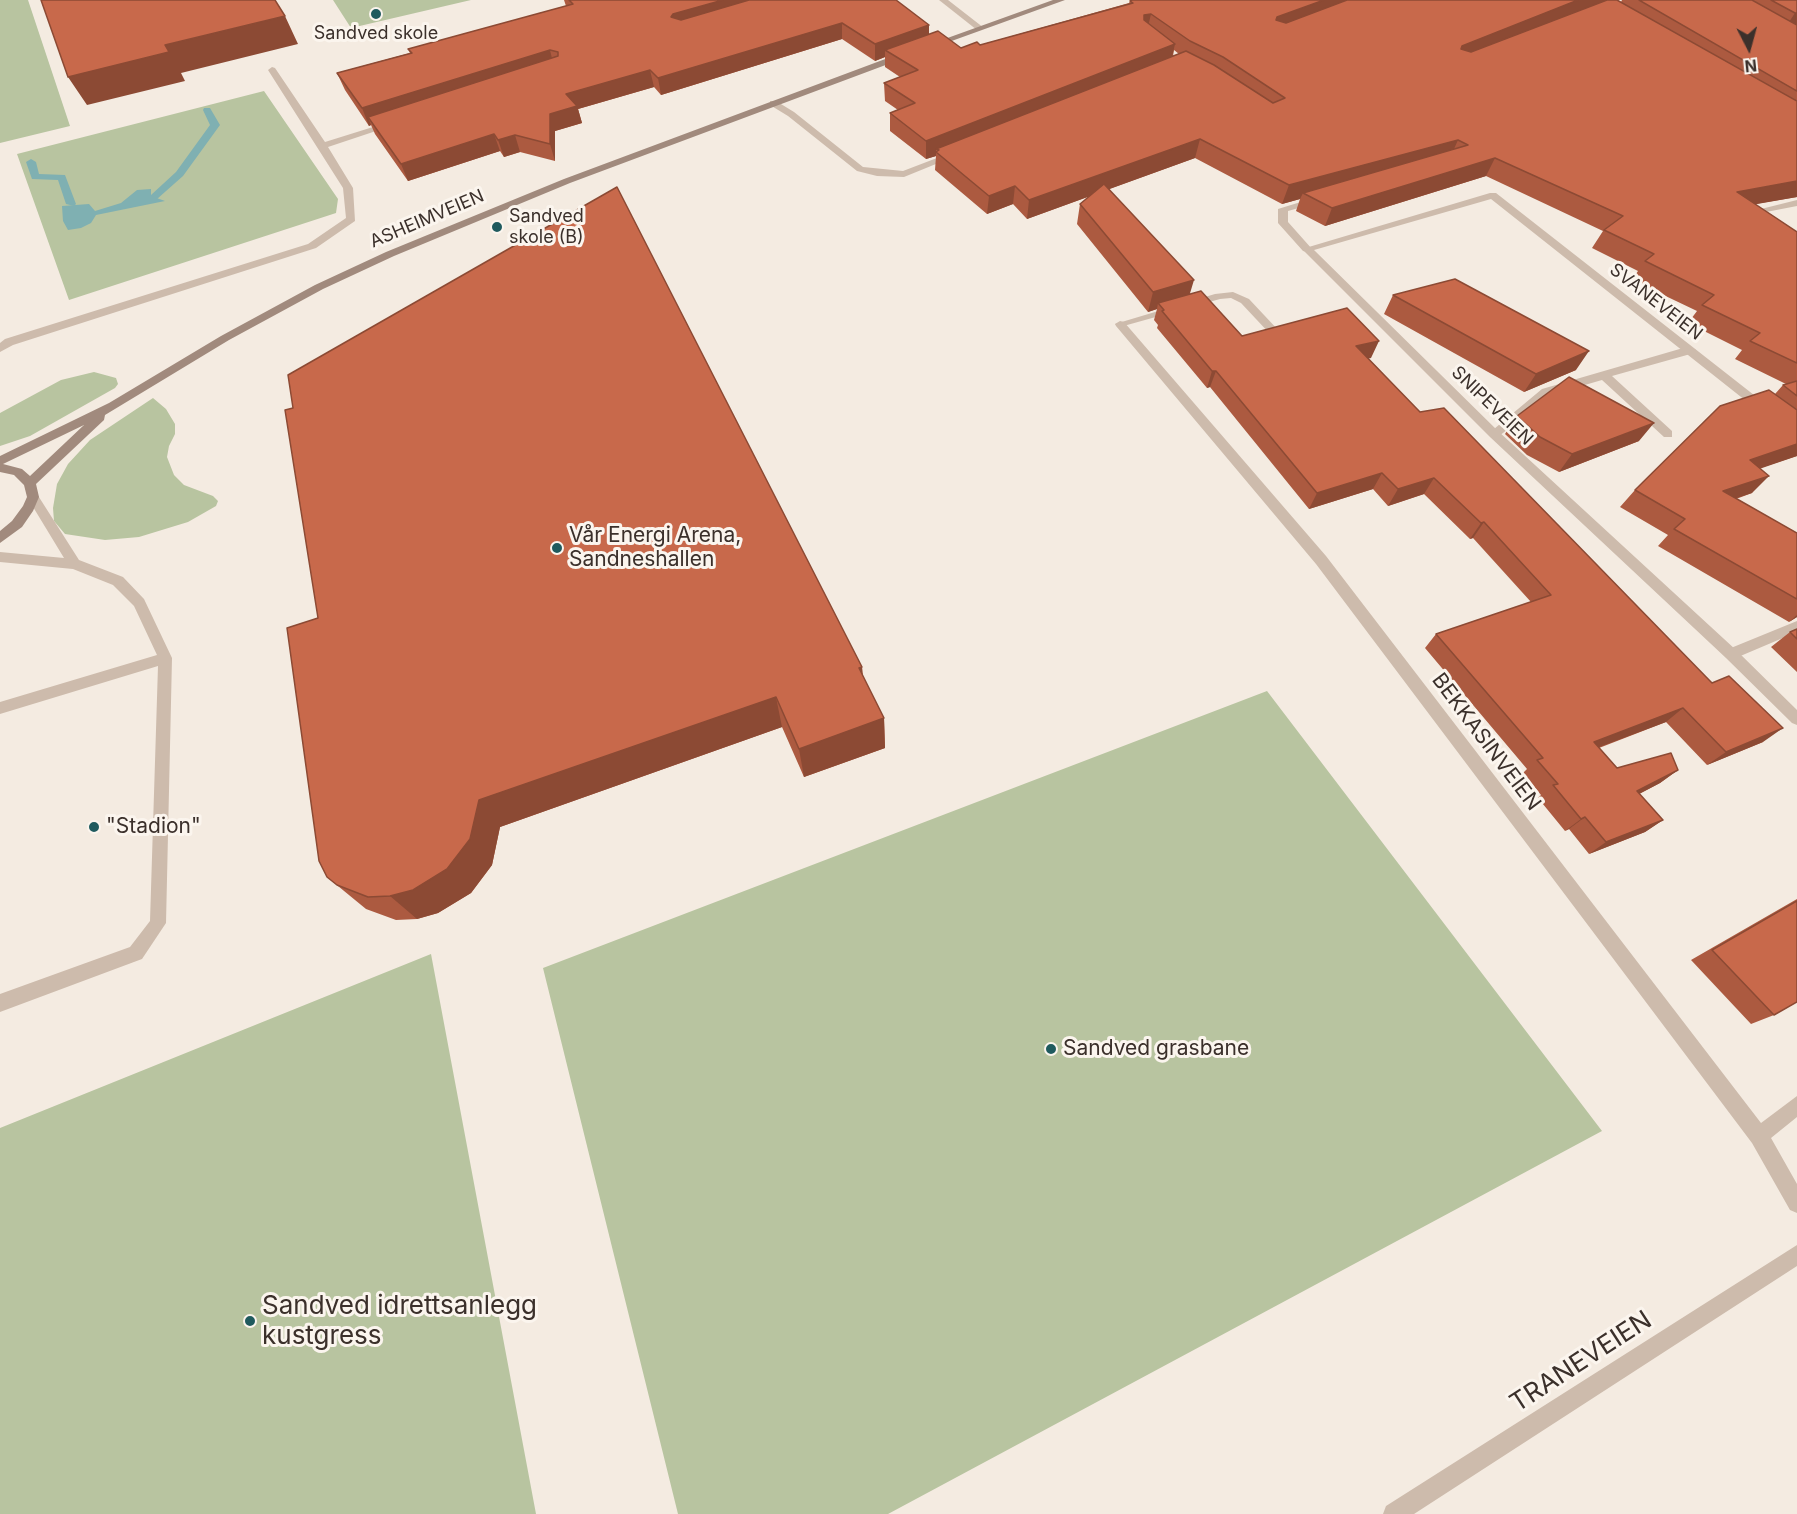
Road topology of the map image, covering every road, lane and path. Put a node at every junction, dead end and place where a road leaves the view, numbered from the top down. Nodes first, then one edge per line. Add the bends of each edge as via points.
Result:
1 (943, 0) edge
2 (1061, 0) edge
3 (980, 28) junction
4 (920, 49) edge
5 (909, 53) edge
6 (272, 70) dead end
7 (773, 103) junction
8 (402, 121) edge
9 (323, 146) junction
10 (960, 152) edge
11 (1328, 197) edge
12 (1797, 203) edge
13 (1766, 209) edge
14 (1307, 249) junction
15 (1275, 333) edge
16 (0, 348) edge
17 (1690, 350) junction
18 (1605, 376) junction
19 (113, 406) junction
20 (1770, 414) edge
21 (1494, 434) junction
22 (1668, 434) dead end
23 (0, 461) edge
24 (0, 468) edge
25 (30, 483) junction
26 (33, 497) junction
27 (0, 538) edge
28 (0, 557) edge
29 (74, 564) junction
30 (1797, 626) edge
31 (1731, 654) junction
32 (165, 658) junction
33 (0, 708) edge
34 (1797, 719) edge
35 (0, 1003) edge
36 (1797, 1105) edge
37 (1759, 1136) junction
38 (1797, 1203) edge
39 (1797, 1255) edge
40 (1394, 1514) edge

1 - 3 street
2 - 3 main road
3 - 4 main road
5 - 7 main road, ASHEIMVEIEN
6 - 9 street
7 - 10 street via 860,169 904,174
7 - 19 main road, ASHEIMVEIEN via 567,180 390,254 246,327
8 - 9 street
9 - 16 street via 348,188 351,219 312,246
11 - 14 street, SNIPEVEIEN via 1283,209 1282,223
12 - 13 street
14 - 17 street, SVANEVEIEN via 1493,195
14 - 21 street, SNIPEVEIEN
15 - 37 street, BEKKASINVEIEN via 1245,301 1233,295 1120,324 1321,560
17 - 18 street
17 - 20 street, SVANEVEIEN
18 - 21 street via 1546,392
18 - 22 street
19 - 23 main road, ASHEIMVEIEN
19 - 25 main road, ASHEIMVEIEN
21 - 31 street, SNIPEVEIEN
24 - 25 main road via 18,472
25 - 26 main road
26 - 27 main road via 17,524
26 - 29 street
28 - 29 street
29 - 32 street via 118,581 140,603
30 - 31 street
31 - 34 street, SNIPEVEIEN
32 - 33 street
32 - 35 street via 158,923 136,953
36 - 37 street
37 - 38 street, BEKKASINVEIEN
39 - 40 street, TRANEVEIEN

